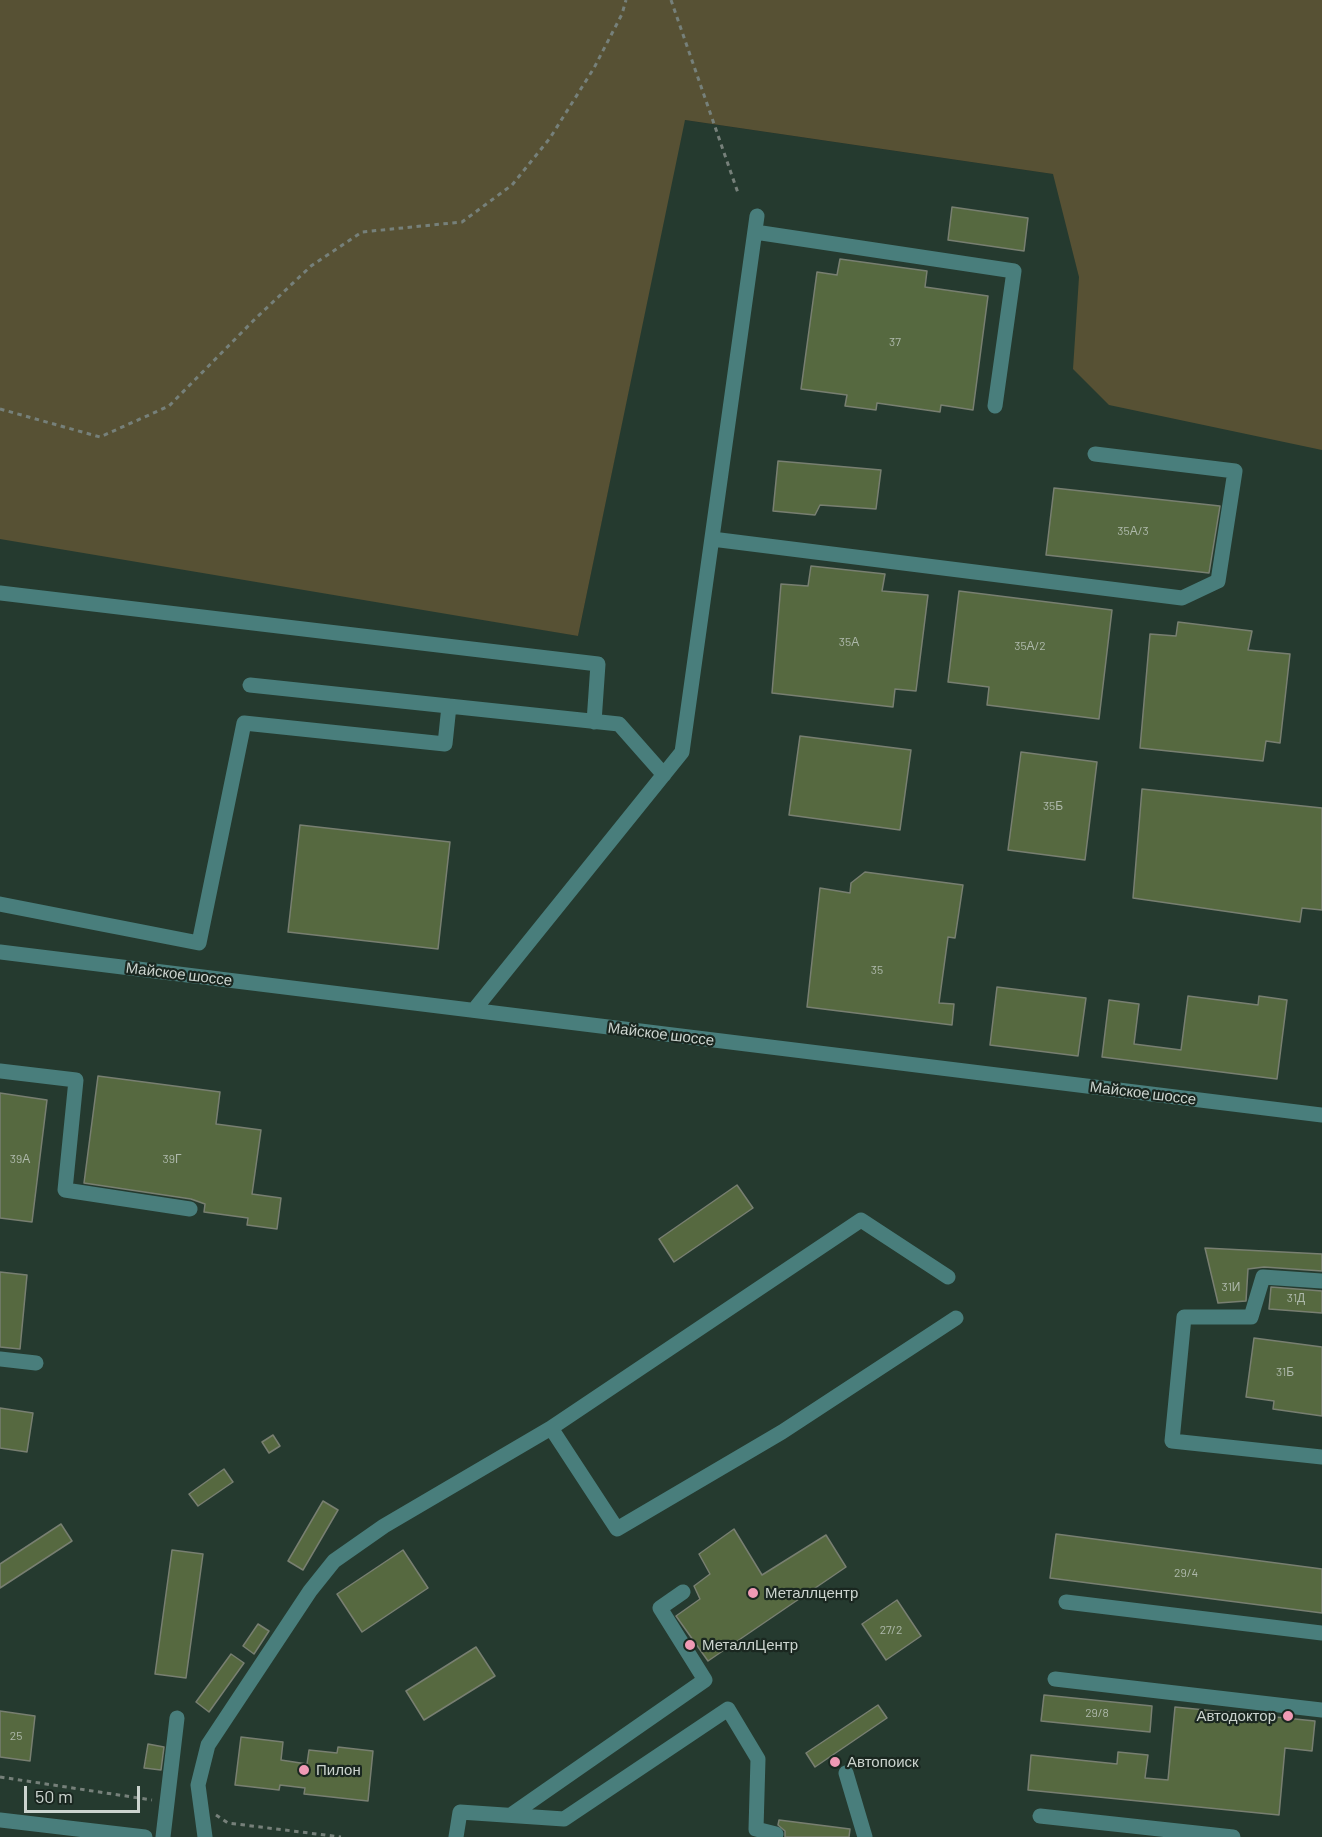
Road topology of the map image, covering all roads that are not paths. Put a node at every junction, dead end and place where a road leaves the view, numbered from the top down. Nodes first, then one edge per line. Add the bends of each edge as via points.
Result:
1 (758, 216) dead end
2 (755, 232) junction
3 (995, 406) dead end
4 (1095, 454) dead end
5 (712, 539) junction
6 (0, 592) edge
7 (250, 685) dead end
8 (449, 706) junction
9 (594, 722) junction
10 (664, 775) junction
11 (0, 904) edge
12 (0, 952) edge
13 (474, 1010) junction
14 (0, 1071) edge
15 (1322, 1115) edge
16 (190, 1209) dead end
17 (948, 1277) dead end
18 (1322, 1281) edge
19 (956, 1318) dead end
20 (0, 1359) edge
21 (36, 1363) dead end
22 (551, 1428) junction
23 (1322, 1457) edge
24 (683, 1592) dead end
25 (1066, 1602) dead end
26 (1322, 1633) edge
27 (1055, 1679) dead end
28 (1322, 1710) edge
29 (177, 1718) dead end
30 (846, 1773) dead end
31 (511, 1815) junction
32 (1040, 1816) dead end
33 (0, 1820) edge
34 (776, 1834) dead end
35 (145, 1837) edge
36 (164, 1837) edge
37 (205, 1837) edge
38 (456, 1837) edge
39 (865, 1837) edge
40 (1233, 1837) edge

1 - 2 street
2 - 3 street via 1014,271
2 - 5 street
4 - 5 street via 1235,471 1218,581 1182,598
5 - 10 street via 682,752
6 - 9 street via 598,664
7 - 8 street
8 - 9 street
8 - 11 street via 445,744 244,723 199,943
9 - 10 street via 619,724
10 - 13 street
12 - 13 street, Майское шоссе
13 - 15 street, Майское шоссе
14 - 16 street via 76,1080 65,1190
17 - 22 street via 861,1220
18 - 23 street via 1263,1277 1251,1317 1184,1317 1172,1441
19 - 22 street via 782,1432 617,1529
20 - 21 street
22 - 37 street via 384,1526 333,1561 207,1745 198,1785
24 - 31 street via 660,1608 705,1680
25 - 26 street
27 - 28 street
29 - 36 street
30 - 39 street
31 - 34 street via 564,1819 728,1709 758,1759 756,1829
31 - 38 street via 460,1812
32 - 40 street
33 - 35 street

